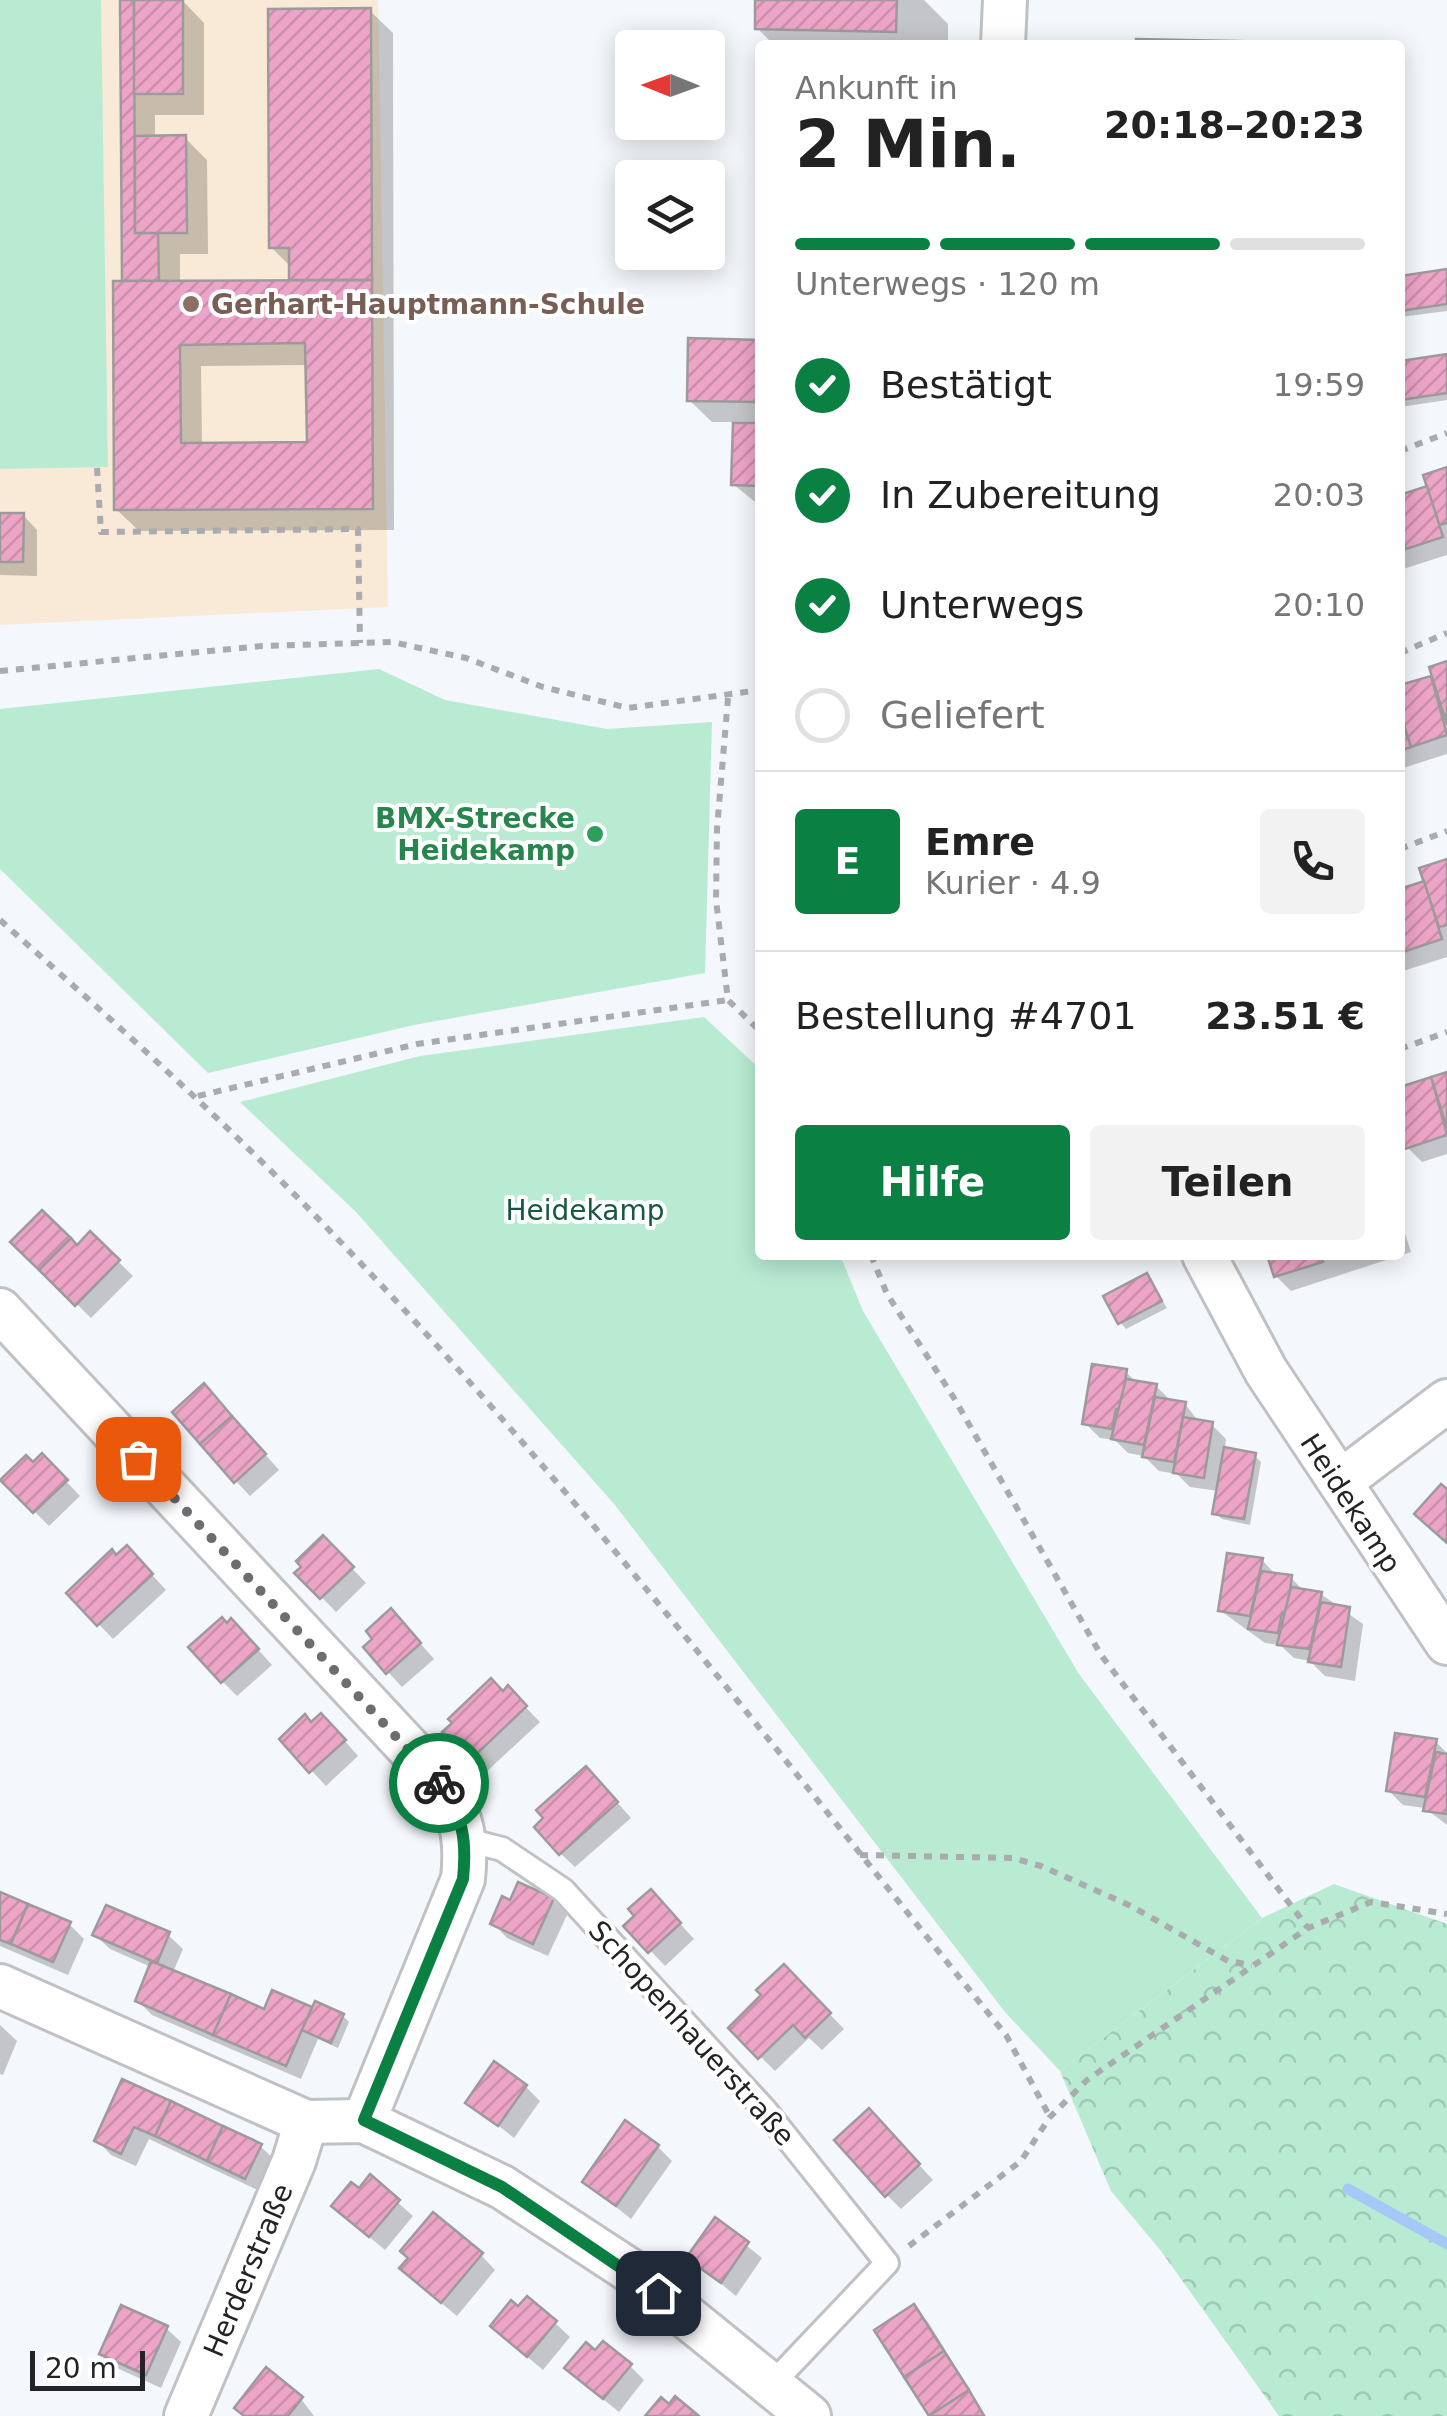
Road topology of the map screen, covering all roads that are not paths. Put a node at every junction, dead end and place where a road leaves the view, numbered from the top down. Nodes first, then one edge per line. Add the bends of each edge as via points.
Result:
1 (1005, 0) edge
2 (1003, 40) edge
3 (1207, 1260) edge
4 (0, 1310) edge
5 (1447, 1401) edge
6 (1340, 1482) junction
7 (1447, 1643) edge
8 (467, 1840) junction
9 (0, 1986) edge
10 (364, 2120) junction
11 (306, 2122) junction
12 (772, 2383) junction
13 (186, 2416) edge
14 (809, 2416) edge

1 - 2 street
3 - 6 street, Heidekamp via 1266,1372
4 - 8 street via 431,1772 454,1803
5 - 6 street
6 - 7 street, Heidekamp
8 - 10 street via 463,1879
8 - 12 lane, Schopenhauerstraße via 502,1849 563,1890 765,2110 886,2263
9 - 11 street
10 - 11 street
10 - 12 street via 502,2187 629,2270
11 - 13 street, Herderstraße
12 - 14 street

